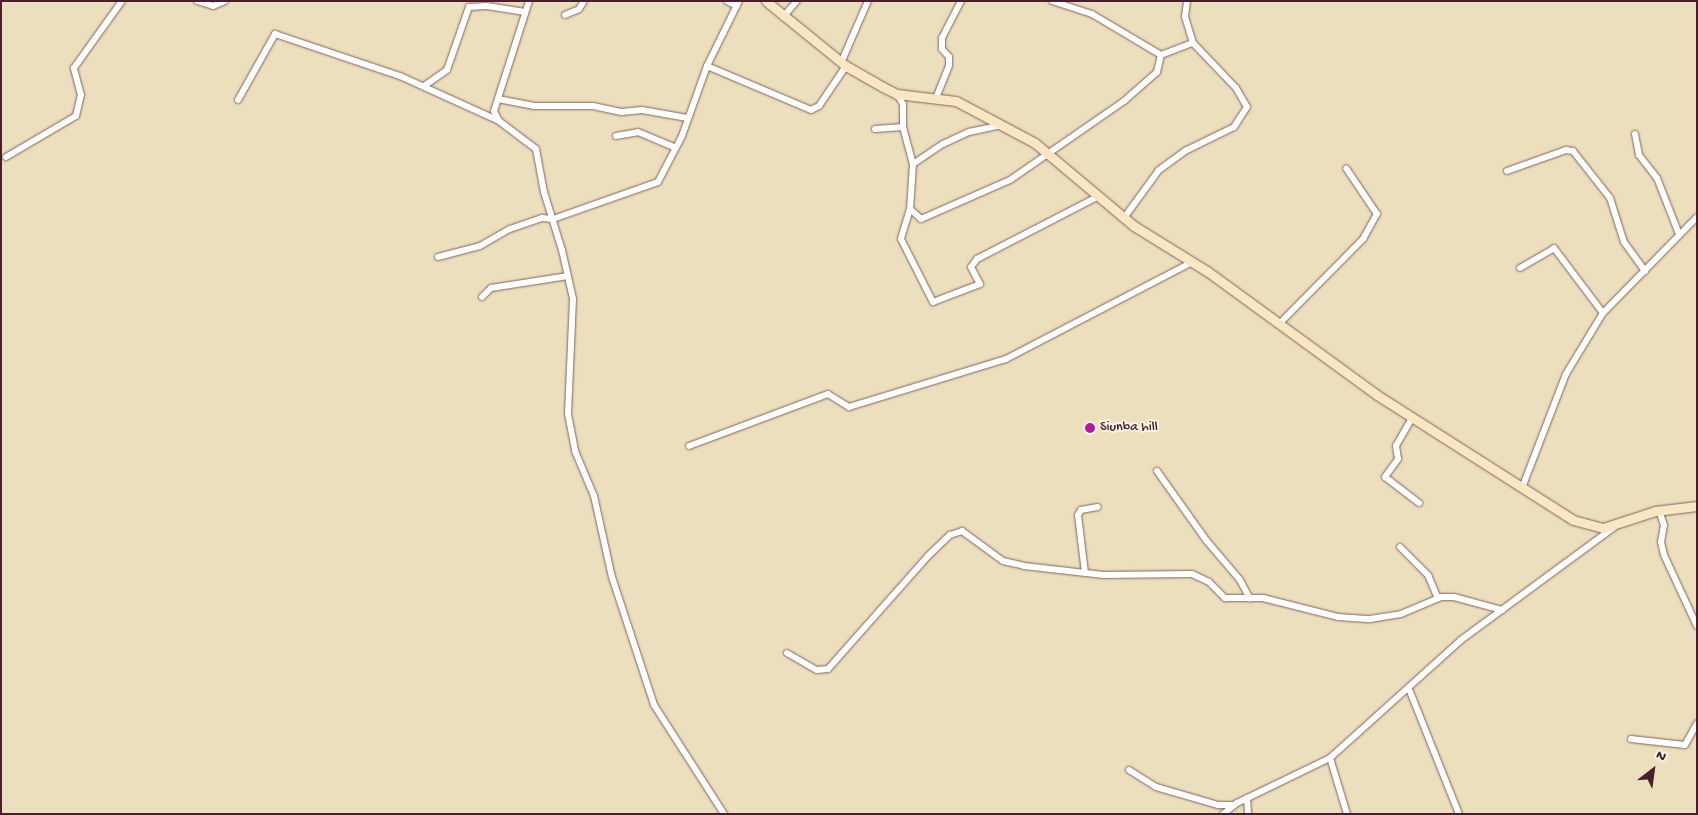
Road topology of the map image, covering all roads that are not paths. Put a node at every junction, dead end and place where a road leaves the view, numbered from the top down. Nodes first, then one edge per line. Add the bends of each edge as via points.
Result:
1 (122, 1) edge
2 (197, 1) edge
3 (225, 1) edge
4 (529, 1) edge
5 (584, 1) edge
6 (727, 1) edge
7 (766, 1) edge
8 (797, 1) edge
9 (868, 1) edge
10 (961, 1) edge
11 (1052, 1) edge
12 (1187, 1) edge
13 (738, 4) edge
14 (524, 12) junction
15 (565, 15) dead end
16 (783, 17) junction
17 (1193, 43) junction
18 (1161, 54) junction
19 (844, 64) junction
20 (707, 66) junction
21 (424, 86) junction
22 (897, 94) junction
23 (936, 98) junction
24 (498, 99) junction
25 (238, 100) dead end
26 (687, 118) junction
27 (499, 121) junction
28 (1002, 125) junction
29 (903, 127) junction
30 (875, 129) dead end
31 (1635, 134) dead end
32 (616, 136) dead end
33 (676, 148) junction
34 (1047, 153) junction
35 (6, 157) dead end
36 (913, 164) junction
37 (1346, 168) dead end
38 (1506, 171) dead end
39 (1099, 196) junction
40 (910, 210) junction
41 (1697, 217) edge
42 (1124, 218) junction
43 (553, 219) junction
44 (1679, 234) junction
45 (438, 257) dead end
46 (1192, 262) junction
47 (1520, 268) dead end
48 (1646, 271) junction
49 (568, 276) junction
50 (482, 297) dead end
51 (1603, 312) junction
52 (1279, 324) junction
53 (1412, 418) junction
54 (689, 446) dead end
55 (1157, 472) dead end
56 (1522, 488) junction
57 (1419, 503) dead end
58 (1697, 506) edge
59 (1098, 507) dead end
60 (1658, 510) junction
61 (1614, 527) junction
62 (1400, 547) dead end
63 (1085, 573) junction
64 (1438, 598) junction
65 (1250, 599) junction
66 (1502, 610) junction
67 (1697, 626) edge
68 (787, 654) dead end
69 (1409, 689) junction
70 (1697, 723) edge
71 (1631, 739) dead end
72 (1330, 758) junction
73 (1129, 770) dead end
74 (1247, 798) junction
75 (1233, 805) junction
76 (724, 814) edge
77 (1223, 814) edge
78 (1248, 814) edge
79 (1347, 814) edge
80 (1459, 814) edge

1 - 35 street via 74,68 82,95 76,116
2 - 3 street via 212,6
4 - 14 street
5 - 15 street via 579,9
6 - 13 street
7 - 16 street
8 - 16 street
9 - 19 street
10 - 23 street via 942,38 942,49 949,57 949,65
11 - 18 street via 1092,14
12 - 17 street via 1185,16
13 - 20 street
14 - 21 street via 487,6 469,7 447,70
14 - 24 street
16 - 19 street
17 - 18 street
17 - 42 street via 1236,88 1248,107 1234,127 1187,150 1159,170
18 - 34 street via 1156,72 1124,101
19 - 20 street via 819,106 811,110
19 - 22 street
20 - 26 street
21 - 25 street via 275,34
21 - 27 street
22 - 23 street
22 - 29 street via 903,104
23 - 28 street via 956,101
24 - 26 street via 534,106 592,106 622,112 642,110
24 - 27 street via 494,111
26 - 33 street
27 - 43 street via 538,153 544,192
28 - 34 street
28 - 36 street via 969,132
29 - 30 street
29 - 36 street
31 - 44 street via 1639,155 1657,178
32 - 33 street via 638,132
33 - 43 street via 656,183
34 - 39 street
34 - 40 street via 1010,180 944,211 921,219
36 - 40 street
37 - 52 street via 1377,214 1362,239
38 - 48 street via 1566,150 1573,151 1610,198 1624,242
39 - 40 street via 977,259 971,267 980,284 933,302 903,247 901,239
39 - 42 street
41 - 44 street
42 - 46 street
43 - 45 street via 542,218 510,229 480,246
43 - 49 street
44 - 48 street
46 - 52 street
46 - 54 street via 1006,359 849,407 828,394
47 - 51 street via 1554,248
48 - 51 street
49 - 50 street via 491,288
49 - 76 street via 573,318 568,414 576,451 594,496 612,577 654,705
51 - 56 street via 1566,374
52 - 53 street
53 - 56 street
53 - 57 street via 1396,446 1398,459 1385,477
55 - 65 street via 1206,540 1240,580
56 - 61 street via 1581,524
58 - 60 street
59 - 63 street via 1081,510 1078,515
60 - 61 street
60 - 67 street via 1664,525 1661,542 1664,555
61 - 66 street
62 - 64 street via 1428,575
63 - 65 street via 1192,574 1209,582 1225,598
63 - 68 street via 1004,561 962,531 950,535 927,557 828,669 818,670
64 - 65 street via 1401,614 1370,619 1338,617 1301,610 1284,602
64 - 66 street via 1454,597
66 - 69 street via 1461,640
69 - 72 street
69 - 80 street
70 - 71 street via 1685,745
72 - 74 street
72 - 79 street
73 - 75 street via 1156,786 1218,805
74 - 75 street
74 - 78 street
75 - 77 street

